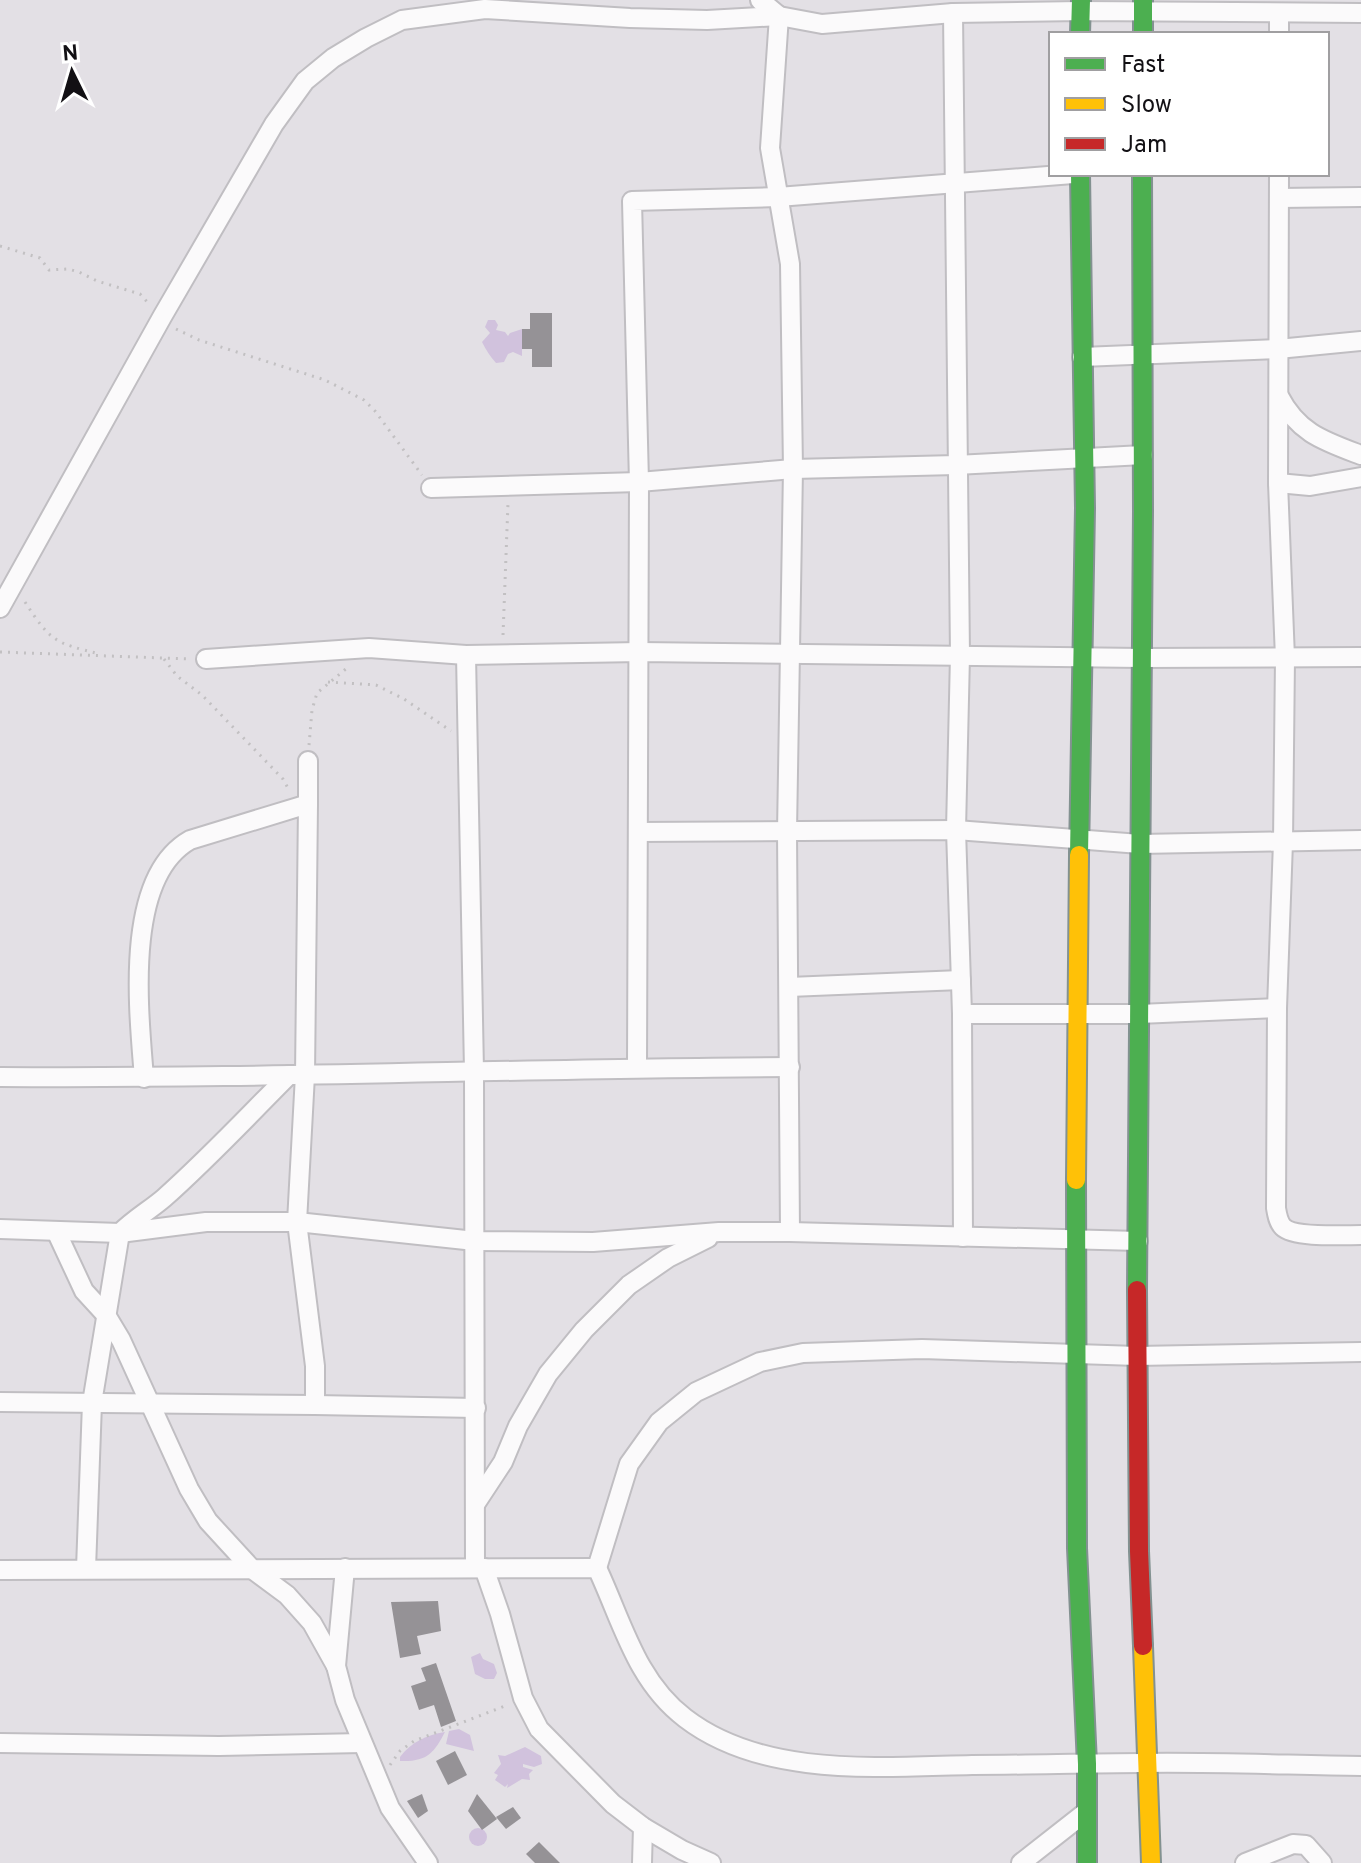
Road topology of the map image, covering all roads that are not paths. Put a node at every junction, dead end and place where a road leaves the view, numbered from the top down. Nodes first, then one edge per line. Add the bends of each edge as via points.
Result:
1 (760, 0) edge
2 (1080, 5) edge
3 (1143, 5) edge
4 (953, 13) junction
5 (1279, 13) junction
6 (1361, 13) edge
7 (779, 16) junction
8 (1080, 32) edge
9 (1143, 32) edge
10 (1279, 32) edge
11 (1051, 176) edge
12 (1080, 176) edge
13 (1142, 176) edge
14 (1279, 176) edge
15 (953, 185) junction
16 (778, 197) junction
17 (1361, 197) edge
18 (1279, 198) junction
19 (1361, 341) edge
20 (1278, 349) junction
21 (1142, 355) junction
22 (1082, 357) junction
23 (1278, 395) junction
24 (1143, 455) junction
25 (1361, 455) edge
26 (1084, 457) junction
27 (956, 465) junction
28 (793, 469) junction
29 (1361, 477) edge
30 (639, 482) junction
31 (1278, 483) junction
32 (431, 488) road end
33 (0, 608) edge
34 (640, 652) junction
35 (792, 653) junction
36 (466, 655) junction
37 (960, 655) junction
38 (1359, 655) edge
39 (1084, 657) junction
40 (1142, 658) junction
41 (1285, 658) junction
42 (206, 659) road end
43 (308, 761) road end
44 (301, 806) junction
45 (956, 830) junction
46 (638, 832) junction
47 (787, 832) junction
48 (1079, 839) junction
49 (1361, 840) edge
50 (1283, 842) junction
51 (1140, 844) junction
52 (961, 980) junction
53 (789, 987) junction
54 (1277, 1008) junction
55 (962, 1014) junction
56 (1139, 1014) junction
57 (1076, 1015) junction
58 (790, 1067) junction
59 (637, 1068) junction
60 (474, 1071) junction
61 (297, 1075) junction
62 (0, 1077) edge
63 (144, 1078) junction
64 (297, 1222) junction
65 (0, 1229) edge
66 (56, 1231) junction
67 (719, 1232) junction
68 (790, 1232) junction
69 (120, 1233) junction
70 (1361, 1235) edge
71 (963, 1237) junction
72 (1076, 1240) junction
73 (475, 1241) junction
74 (1138, 1241) junction
75 (106, 1315) junction
76 (1361, 1352) edge
77 (1078, 1354) junction
78 (1137, 1356) junction
79 (0, 1402) edge
80 (92, 1403) junction
81 (152, 1403) junction
82 (315, 1405) junction
83 (476, 1408) junction
84 (476, 1503) junction
85 (345, 1568) junction
86 (480, 1568) junction
87 (597, 1568) junction
88 (86, 1569) junction
89 (252, 1569) junction
90 (0, 1570) edge
91 (336, 1666) junction
92 (0, 1743) edge
93 (362, 1743) junction
94 (1147, 1763) junction
95 (1087, 1764) junction
96 (1361, 1766) edge
97 (1086, 1812) junction
98 (643, 1827) junction
99 (428, 1863) edge
100 (642, 1863) edge
101 (711, 1863) edge
102 (1021, 1863) edge
103 (1087, 1863) edge
104 (1151, 1863) edge
105 (1245, 1863) edge
106 (1322, 1863) edge

1 - 7 street
2 - 3 street
2 - 4 street
2 - 8 main road
3 - 5 street
3 - 9 main road
4 - 7 street via 822,24
4 - 15 street
5 - 6 street
5 - 10 street
7 - 16 street via 770,148
7 - 33 street via 662,19 485,9 402,20 333,58 305,81 274,124
11 - 15 street
12 - 22 main road
13 - 21 main road
14 - 18 street
15 - 16 street
15 - 27 street
16 - 28 street via 790,264
16 - 30 street via 632,201
17 - 18 street
18 - 20 street
19 - 20 street
20 - 21 street
20 - 23 street
21 - 22 street
21 - 24 main road
22 - 26 main road
23 - 25 street via 1301,427
23 - 31 street
24 - 26 street
24 - 40 main road
26 - 27 street
26 - 39 main road
27 - 28 street
27 - 37 street
28 - 30 street
28 - 35 street
29 - 31 street via 1310,486
30 - 32 street
30 - 34 street
31 - 41 street
34 - 35 street
34 - 36 street
34 - 46 street
35 - 37 street
35 - 47 street
36 - 42 street via 369,648
36 - 60 street
37 - 39 street
37 - 45 street
38 - 41 street
39 - 40 street
39 - 48 main road
40 - 41 street
40 - 51 main road
41 - 50 street
43 - 44 street
44 - 61 street
44 - 63 street via 190,840 176,848 155,881 142,923 139,960
45 - 47 street
45 - 48 street
45 - 52 street
46 - 47 street
46 - 59 street
47 - 53 street
48 - 51 street
48 - 57 main road
49 - 50 street
50 - 51 street
50 - 54 street
51 - 56 main road
52 - 53 street
52 - 55 street
53 - 58 street
54 - 56 street
54 - 70 street via 1277,1218 1294,1233
55 - 57 street
55 - 71 street
56 - 57 street
56 - 74 main road
57 - 72 main road
58 - 59 street
58 - 68 street
59 - 60 street
60 - 61 street
60 - 73 street
61 - 63 street
61 - 64 street
61 - 69 street
62 - 63 street
64 - 69 street via 206,1222
64 - 73 street
64 - 82 street
65 - 66 street
66 - 69 street
66 - 75 street via 84,1291
67 - 68 street
67 - 73 street via 593,1242
67 - 84 street via 629,1285 584,1330 548,1374
68 - 71 street
69 - 75 street
71 - 72 street
72 - 74 street
72 - 77 main road
73 - 83 street
74 - 78 main road
75 - 80 street
75 - 81 street
76 - 78 street
77 - 78 street
77 - 87 street via 922,1349 803,1353 760,1362 696,1392 659,1422 629,1464
77 - 95 main road via 1077,1548
78 - 94 main road
79 - 80 street
80 - 81 street
80 - 88 street
81 - 82 street
81 - 89 street via 208,1521
82 - 83 street
83 - 84 street
84 - 86 street
85 - 86 street
85 - 89 street
85 - 91 street
86 - 87 street
86 - 98 street via 500,1614 523,1698 539,1729
87 - 95 street via 657,1694 725,1742 770,1757 831,1764
88 - 89 street
88 - 90 street
89 - 91 street via 287,1595 312,1623
91 - 93 street
92 - 93 street
93 - 99 street via 390,1808
94 - 95 street
94 - 96 street
94 - 104 main road
95 - 97 main road
97 - 102 street
97 - 103 main road
98 - 100 street
98 - 101 street
105 - 106 street via 1293,1844 1306,1845

